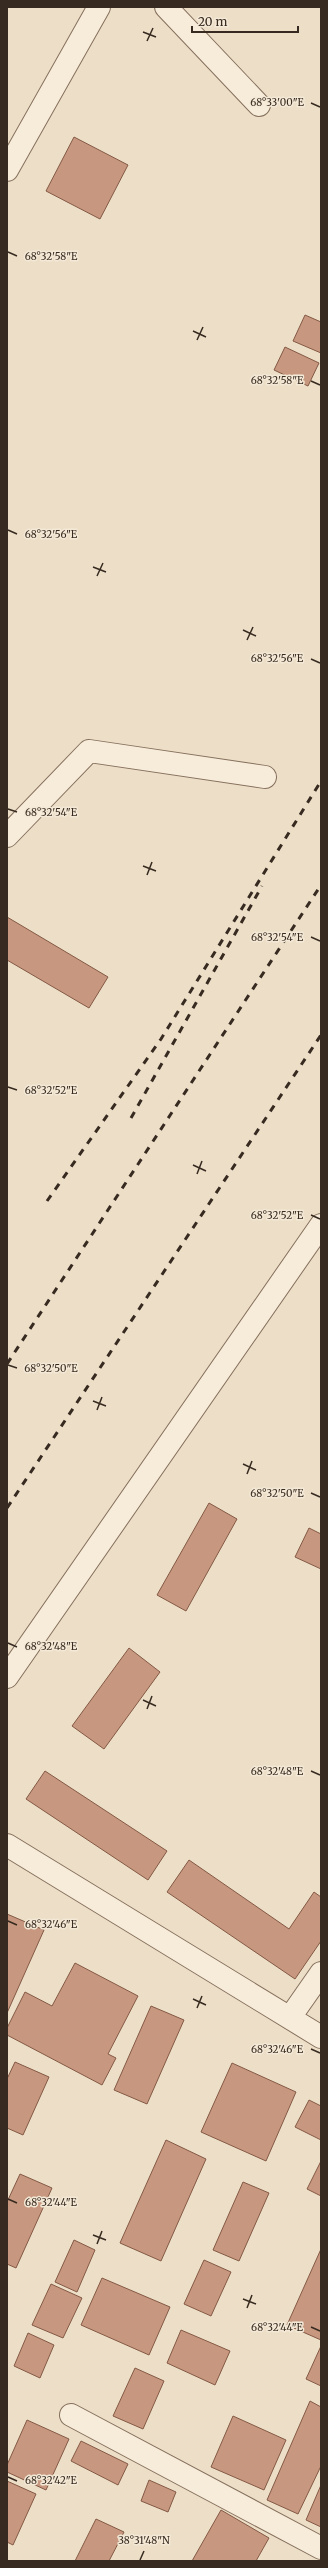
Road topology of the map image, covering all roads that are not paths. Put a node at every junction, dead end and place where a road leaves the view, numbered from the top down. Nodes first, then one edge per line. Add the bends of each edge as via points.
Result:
1 (98, 7) edge
2 (166, 7) edge
3 (258, 105) dead end
4 (7, 170) edge
5 (265, 776) dead end
6 (7, 836) edge
7 (321, 1225) edge
8 (7, 1677) edge
9 (7, 1844) edge
10 (321, 1973) edge
11 (291, 2016) junction
12 (321, 2037) edge
13 (71, 2415) dead end
14 (321, 2548) edge

1 - 4 street
2 - 3 street
5 - 6 street via 89,751
7 - 8 street
9 - 11 street
10 - 11 street
11 - 12 street
13 - 14 street

